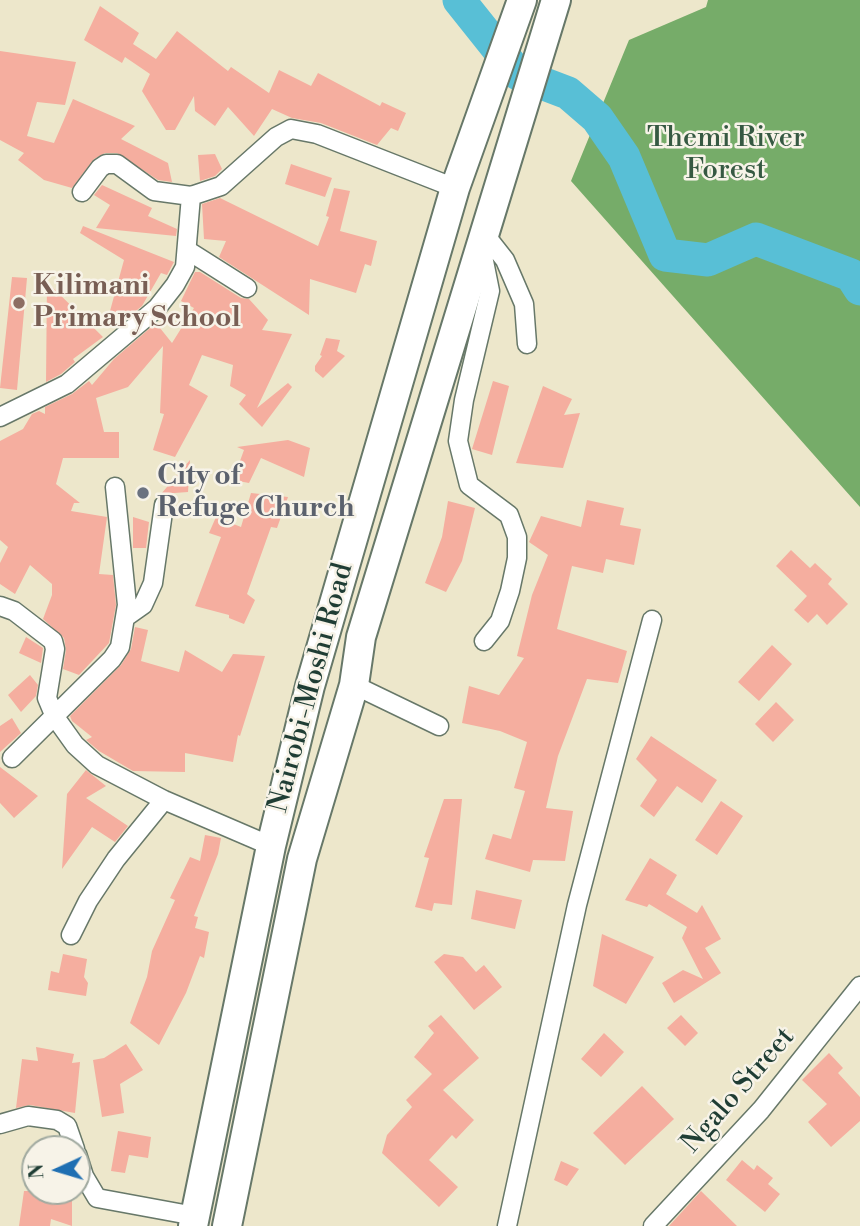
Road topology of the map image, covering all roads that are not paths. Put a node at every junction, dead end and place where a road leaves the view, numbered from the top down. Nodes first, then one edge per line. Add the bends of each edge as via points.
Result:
1 (556, 0) edge
2 (520, 7) edge
3 (455, 188) junction
4 (82, 192) dead end
5 (191, 196) junction
6 (482, 237) junction
7 (187, 250) junction
8 (247, 288) dead end
9 (527, 344) dead end
10 (0, 417) edge
11 (115, 487) dead end
12 (164, 505) dead end
13 (0, 606) edge
14 (126, 617) junction
15 (652, 620) dead end
16 (484, 641) dead end
17 (354, 685) junction
18 (55, 717) junction
19 (439, 726) dead end
20 (12, 758) dead end
21 (164, 800) junction
22 (271, 846) junction
23 (71, 935) dead end
24 (860, 986) edge
25 (0, 1124) edge
26 (70, 1135) edge
27 (91, 1188) edge
28 (194, 1221) edge
29 (227, 1226) edge
30 (507, 1226) edge
31 (653, 1226) edge

1 - 6 highway, Nairobi-Moshi Road
2 - 3 highway, Nairobi-Moshi Road
3 - 5 street via 317,134 291,129 221,186
3 - 22 highway, Nairobi-Moshi Road via 327,625
4 - 5 street via 100,168 117,164 154,191
5 - 7 street
6 - 9 street via 505,260 524,304
6 - 16 street via 490,290 458,441 469,485 509,515 517,537 510,591 500,621
6 - 17 highway, Nairobi-Moshi Road via 361,637
7 - 8 street
7 - 10 street via 175,285 125,336 67,384
11 - 14 street
12 - 14 street via 153,583 143,605
13 - 18 street via 14,611 53,641 47,698
14 - 18 street via 120,647 112,659
15 - 30 street via 577,905
17 - 19 street
17 - 29 highway, Nairobi-Moshi Road via 302,859
18 - 20 street
18 - 21 street via 97,765
21 - 22 street
21 - 23 street via 116,859
22 - 28 highway, Nairobi-Moshi Road
24 - 31 street, Ngalo Street via 761,1110
25 - 26 street via 28,1116 57,1120 67,1126
27 - 28 street via 97,1198

